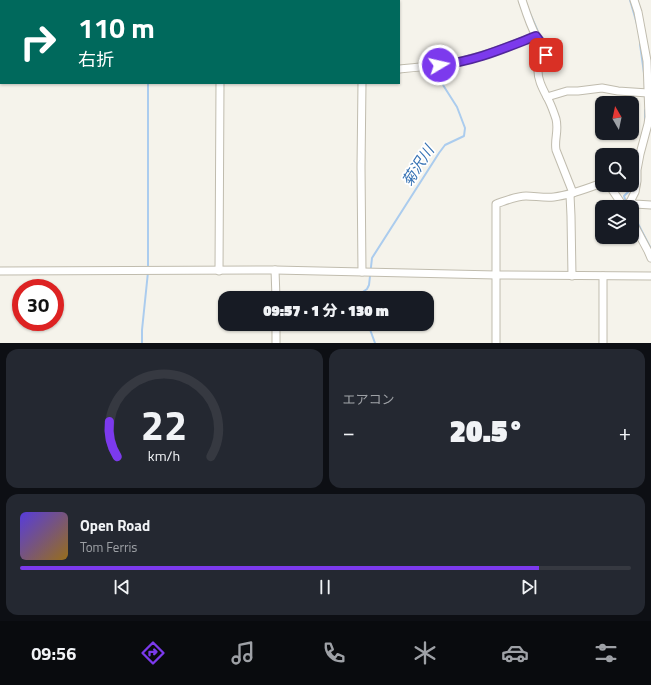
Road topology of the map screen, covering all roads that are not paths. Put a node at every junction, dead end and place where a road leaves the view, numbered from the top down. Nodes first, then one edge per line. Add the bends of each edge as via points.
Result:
1 (522, 0) edge
2 (634, 0) edge
3 (536, 36) junction
4 (400, 69) edge
5 (220, 84) edge
6 (362, 84) edge
7 (648, 93) junction
8 (547, 98) junction
9 (595, 185) edge
10 (571, 194) junction
11 (631, 200) edge
12 (639, 204) edge
13 (651, 206) edge
14 (639, 234) edge
15 (651, 258) edge
16 (275, 270) junction
17 (219, 271) junction
18 (0, 272) edge
19 (362, 272) junction
20 (496, 275) junction
21 (572, 276) junction
22 (603, 276) junction
23 (651, 276) edge
24 (276, 291) edge
25 (276, 331) edge
26 (276, 343) edge
27 (496, 343) edge
28 (603, 343) edge

1 - 3 street
2 - 7 street via 647,61
3 - 4 street via 469,60
3 - 8 street via 547,59 547,64 537,70
5 - 17 street
6 - 19 street
7 - 8 street via 602,88 567,91
7 - 11 street via 648,124
8 - 10 street via 557,125 556,150
9 - 10 street
10 - 20 street via 552,198 515,197 496,204
10 - 21 street
12 - 13 street
14 - 15 street
16 - 17 street
16 - 19 street
16 - 24 street
17 - 18 street
19 - 20 street
20 - 21 street
20 - 27 street
21 - 22 street
22 - 23 street
22 - 28 street
25 - 26 street

